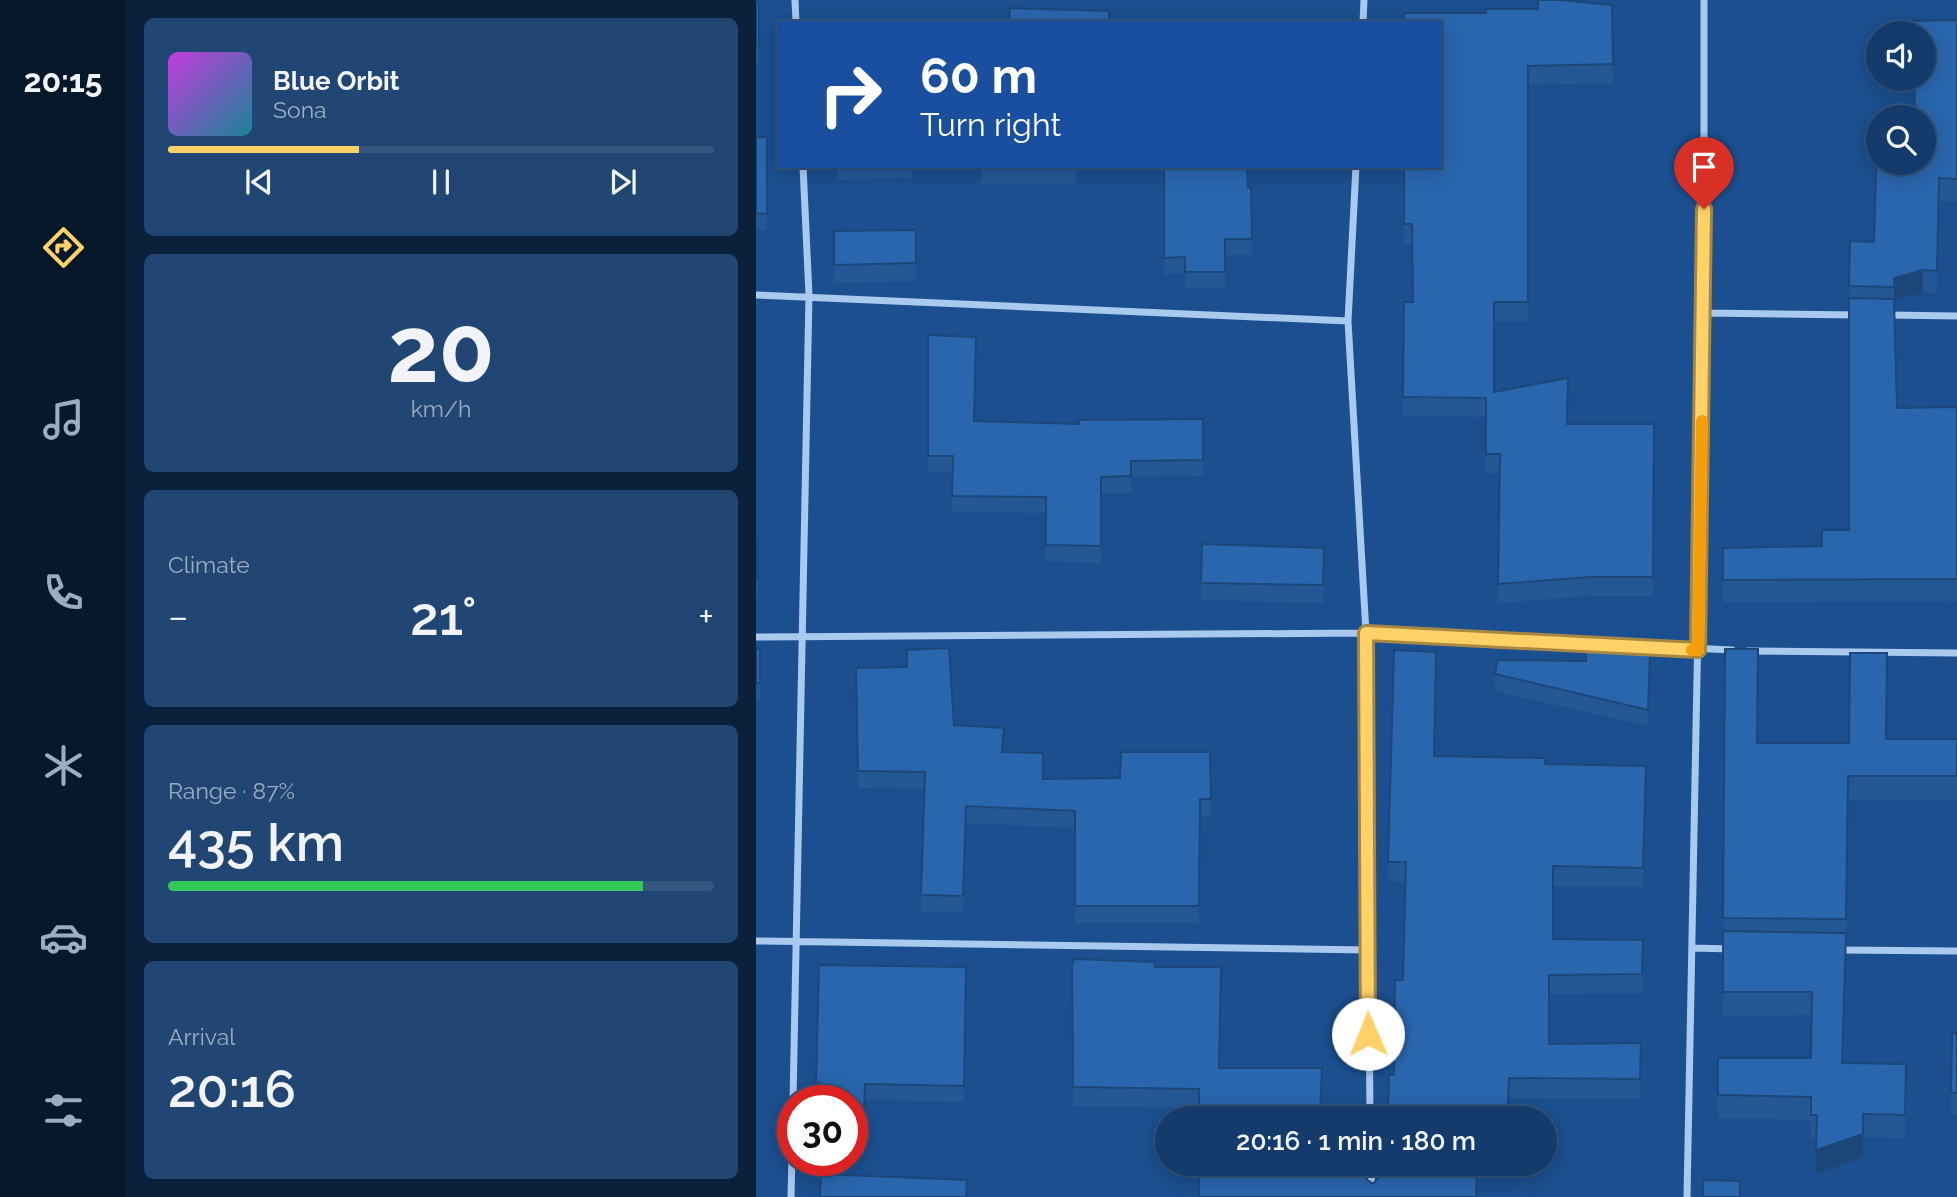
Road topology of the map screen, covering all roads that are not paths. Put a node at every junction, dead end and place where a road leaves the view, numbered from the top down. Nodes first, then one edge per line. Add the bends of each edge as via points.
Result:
1 (795, 0) edge
2 (1364, 0) edge
3 (1704, 0) edge
4 (796, 21) edge
5 (1363, 21) edge
6 (803, 168) edge
7 (1356, 168) edge
8 (756, 295) edge
9 (809, 296) junction
10 (1704, 313) junction
11 (1864, 315) edge
12 (1877, 315) edge
13 (1957, 316) edge
14 (1349, 321) junction
15 (1366, 633) junction
16 (756, 637) edge
17 (802, 638) junction
18 (1698, 650) junction
19 (1957, 653) edge
20 (756, 941) edge
21 (796, 942) junction
22 (1692, 948) junction
23 (1748, 949) edge
24 (1367, 950) junction
25 (1831, 950) edge
26 (1957, 951) edge
27 (793, 1085) edge
28 (1370, 1106) edge
29 (792, 1176) edge
30 (1371, 1176) edge
31 (791, 1197) edge
32 (1372, 1197) edge
33 (1687, 1197) edge

1 - 4 street
2 - 5 street
3 - 10 street
6 - 9 street
7 - 14 street
8 - 9 street
9 - 14 street
9 - 17 street
10 - 11 street
10 - 18 street
12 - 13 street
14 - 15 street
15 - 17 street
15 - 18 street
15 - 24 street
16 - 17 street
17 - 21 street
18 - 19 street
18 - 22 street
20 - 21 street
21 - 24 street
21 - 27 street
22 - 23 street
22 - 33 street
24 - 28 street
25 - 26 street
29 - 31 street
30 - 32 street

